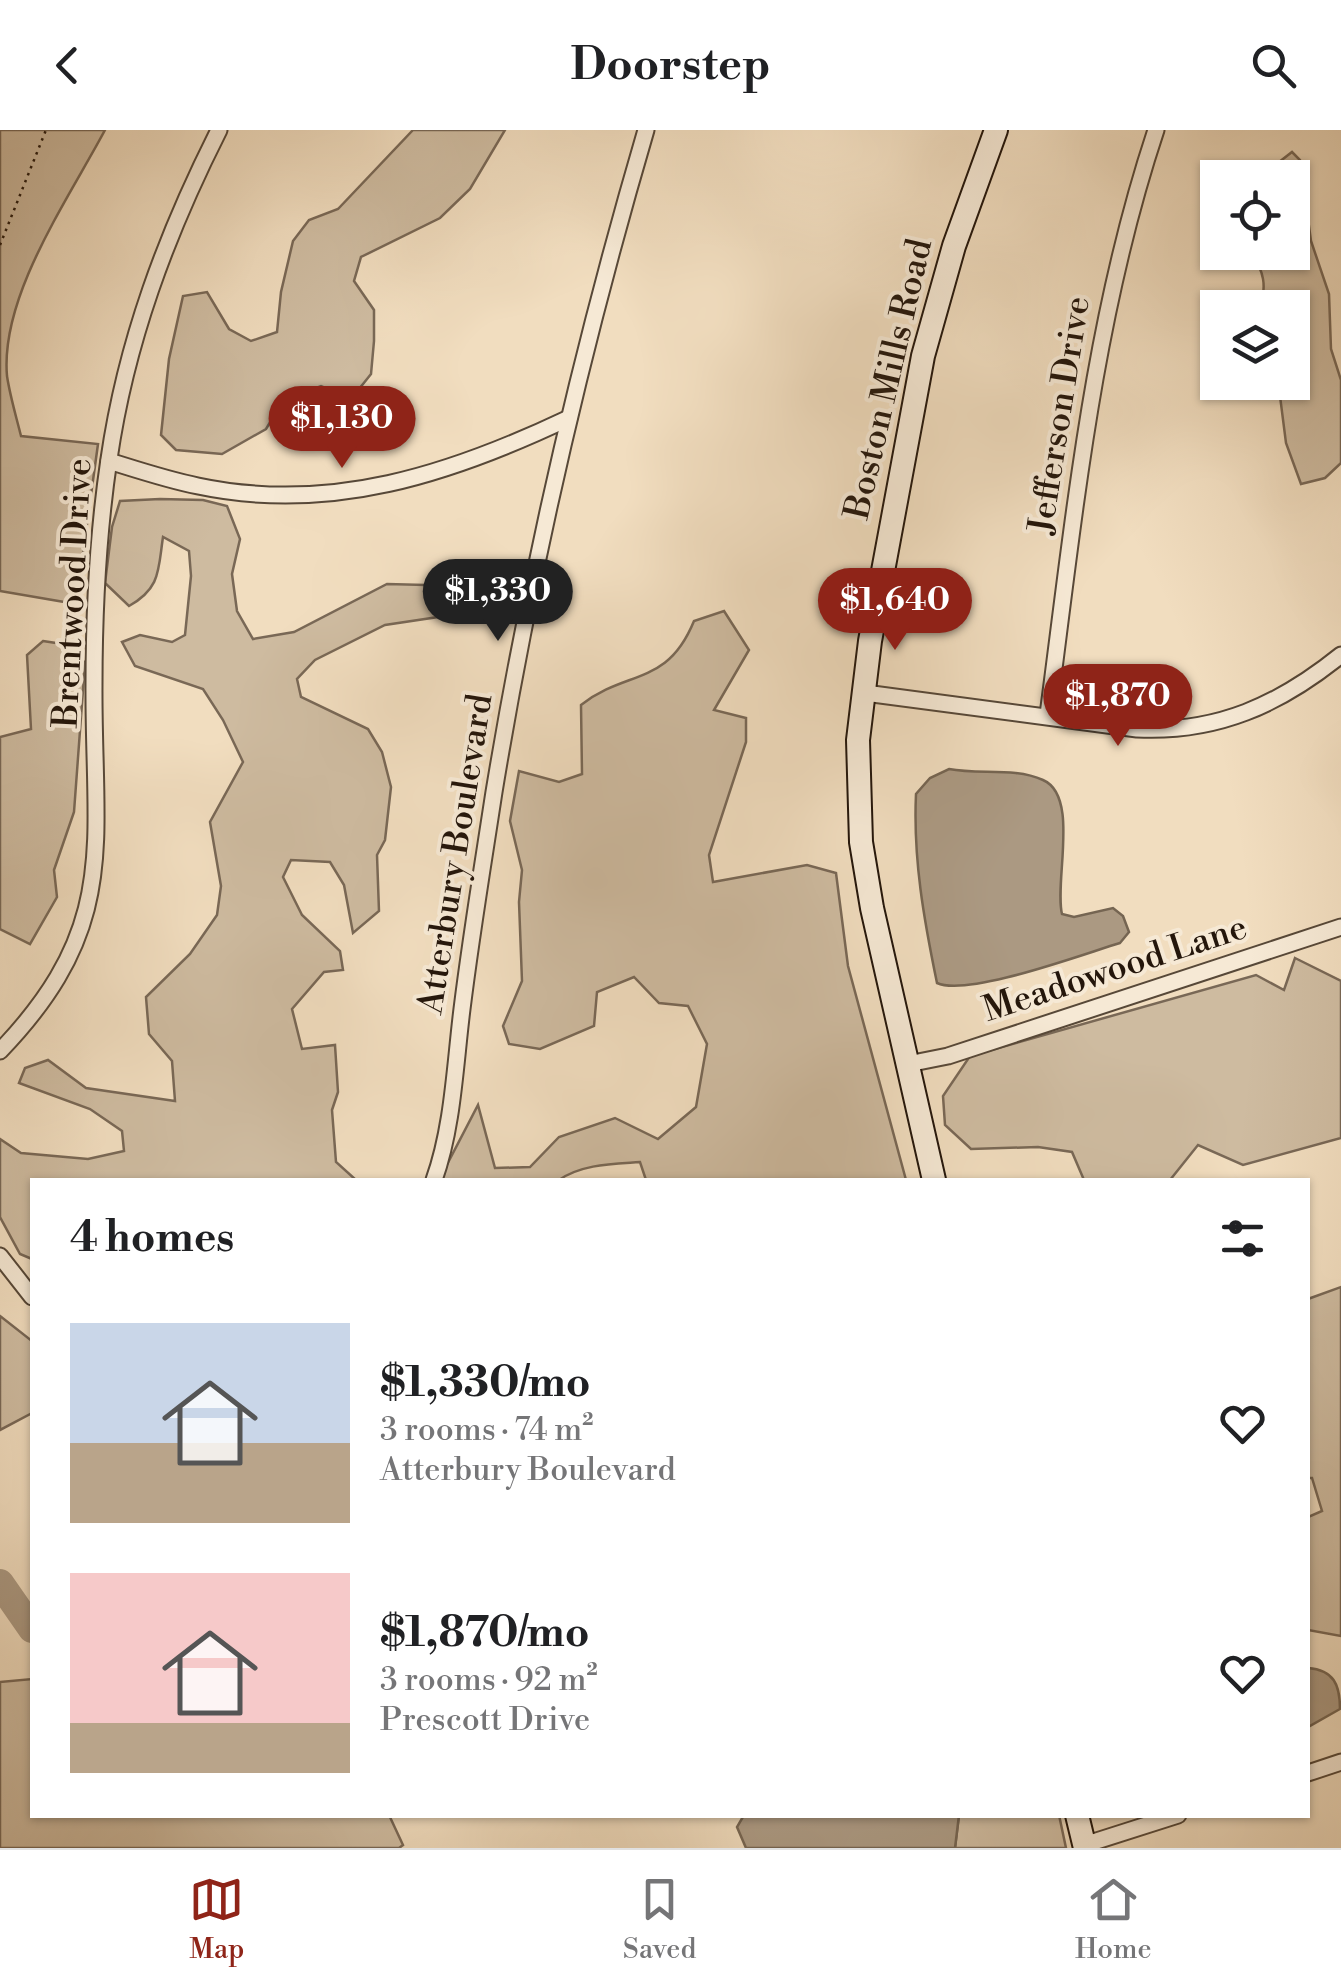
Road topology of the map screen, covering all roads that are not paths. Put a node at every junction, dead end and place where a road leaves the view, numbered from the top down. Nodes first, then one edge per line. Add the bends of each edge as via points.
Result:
1 (219, 130) edge
2 (646, 130) edge
3 (996, 130) edge
4 (1156, 130) edge
5 (569, 418) junction
6 (109, 461) junction
7 (1341, 656) edge
8 (865, 693) junction
9 (1048, 715) junction
10 (1341, 927) edge
11 (0, 1051) edge
12 (908, 1064) junction
13 (434, 1178) edge
14 (934, 1178) edge
15 (0, 1256) edge
16 (30, 1294) edge
17 (1341, 1762) edge
18 (1310, 1772) edge
19 (1078, 1818) edge
20 (1169, 1818) edge
21 (1084, 1847) edge

1 - 6 street, Brentwood Drive via 151,284
2 - 5 street, Atterbury Boulevard
3 - 8 street, Boston Mills Road via 922,356
4 - 9 street, Jefferson Drive via 1103,327
5 - 6 street via 443,471 339,494 280,497 200,487
5 - 13 street, Atterbury Boulevard via 506,720
6 - 11 street, Brentwood Drive via 96,625 96,869 70,959
7 - 9 street via 1292,692 1205,724 1137,729
8 - 9 street
8 - 12 street, Boston Mills Road via 858,740 861,842
10 - 12 street, Meadowood Lane
12 - 14 street, Boston Mills Road
15 - 16 street
17 - 18 street
19 - 21 street
20 - 21 street

